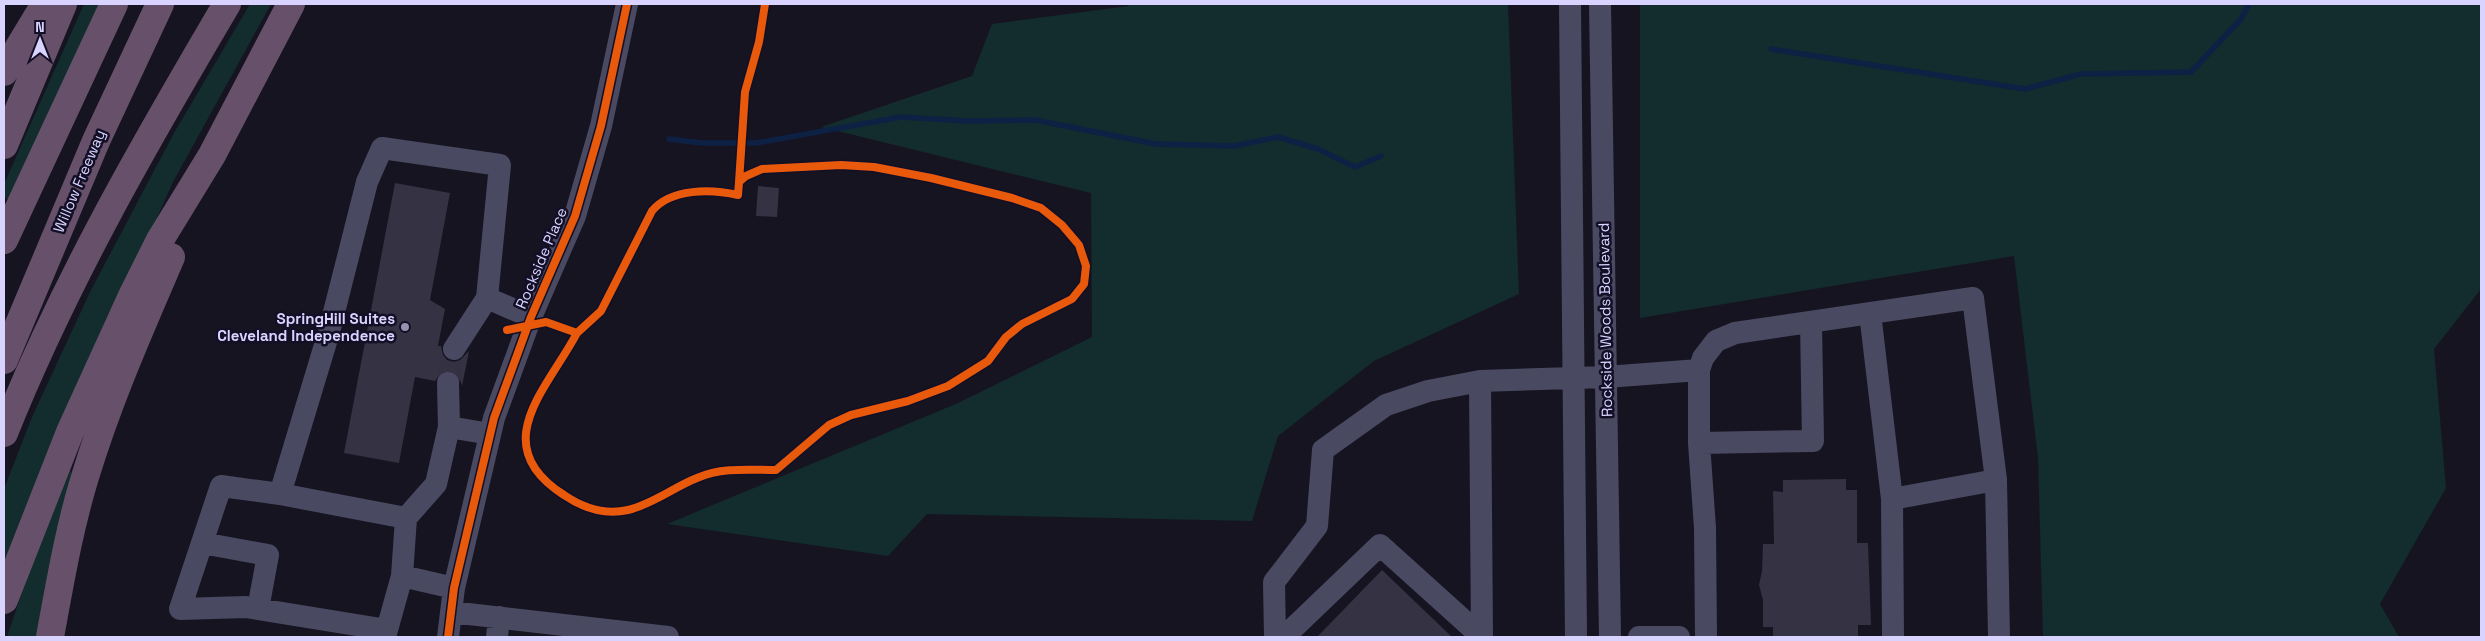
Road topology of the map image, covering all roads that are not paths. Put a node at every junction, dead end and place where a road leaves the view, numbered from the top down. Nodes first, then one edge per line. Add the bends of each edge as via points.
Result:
1 (45, 4) edge
2 (63, 4) edge
3 (114, 4) edge
4 (160, 4) edge
5 (227, 4) edge
6 (291, 4) edge
7 (627, 4) edge
8 (1570, 4) edge
9 (1600, 4) edge
10 (4, 72) edge
11 (4, 145) edge
12 (212, 155) junction
13 (4, 240) edge
14 (487, 298) junction
15 (1870, 314) junction
16 (531, 317) junction
17 (1811, 322) junction
18 (454, 349) tunnel mouth
19 (4, 360) edge
20 (1699, 370) junction
21 (1606, 377) junction
22 (1573, 378) junction
23 (1480, 381) junction
24 (448, 383) tunnel mouth
25 (449, 427) junction
26 (4, 433) edge
27 (490, 434) junction
28 (1699, 443) junction
29 (1996, 480) junction
30 (280, 494) junction
31 (1892, 499) junction
32 (406, 518) junction
33 (202, 543) junction
34 (402, 576) junction
35 (454, 588) junction
36 (4, 600) edge
37 (258, 609) junction
38 (451, 612) junction
39 (498, 627) edge
40 (605, 633) edge
41 (386, 634) edge
42 (50, 637) edge
43 (448, 637) edge
44 (668, 637) edge
45 (1274, 637) edge
46 (1284, 637) edge
47 (1482, 637) edge
48 (1576, 637) edge
49 (1610, 637) edge
50 (1639, 637) edge
51 (1679, 637) edge
52 (1706, 637) edge
53 (1893, 637) edge
54 (1999, 637) edge

1 - 10 highway
2 - 11 highway
3 - 13 highway
4 - 19 highway, Willow Freeway via 96,141
5 - 26 highway via 107,213 44,339
6 - 12 highway
7 - 16 street, Rockside Place via 601,126 575,216
8 - 22 street
9 - 21 street, Rockside Woods Boulevard
12 - 36 highway via 160,240 101,362 32,523
12 - 42 highway via 113,392 85,478
14 - 16 street
14 - 18 street
14 - 30 street via 500,165 382,148 367,182 329,332
15 - 17 street
15 - 29 street via 1973,298
15 - 31 street
16 - 27 street, Rockside Place
17 - 20 street via 1735,333 1716,342 1703,358
17 - 28 street via 1813,441
20 - 21 street
20 - 28 street
21 - 22 street
21 - 49 street, Rockside Woods Boulevard
22 - 23 street
22 - 48 street
23 - 45 street via 1428,391 1386,405 1323,450 1317,526 1274,582
23 - 47 street
24 - 25 street
25 - 27 street
25 - 32 street via 436,484
27 - 35 street, Rockside Place
28 - 52 street via 1705,528
29 - 31 street
29 - 54 street
30 - 32 street
30 - 33 street via 221,486
31 - 53 street
32 - 34 street
33 - 37 street via 268,554
33 - 37 street via 180,609
34 - 35 street
34 - 41 street
35 - 38 street, Rockside Place
37 - 41 street
38 - 39 street
38 - 43 street, Rockside Place
39 - 40 street
40 - 44 street
46 - 47 street via 1380,545
50 - 51 street

